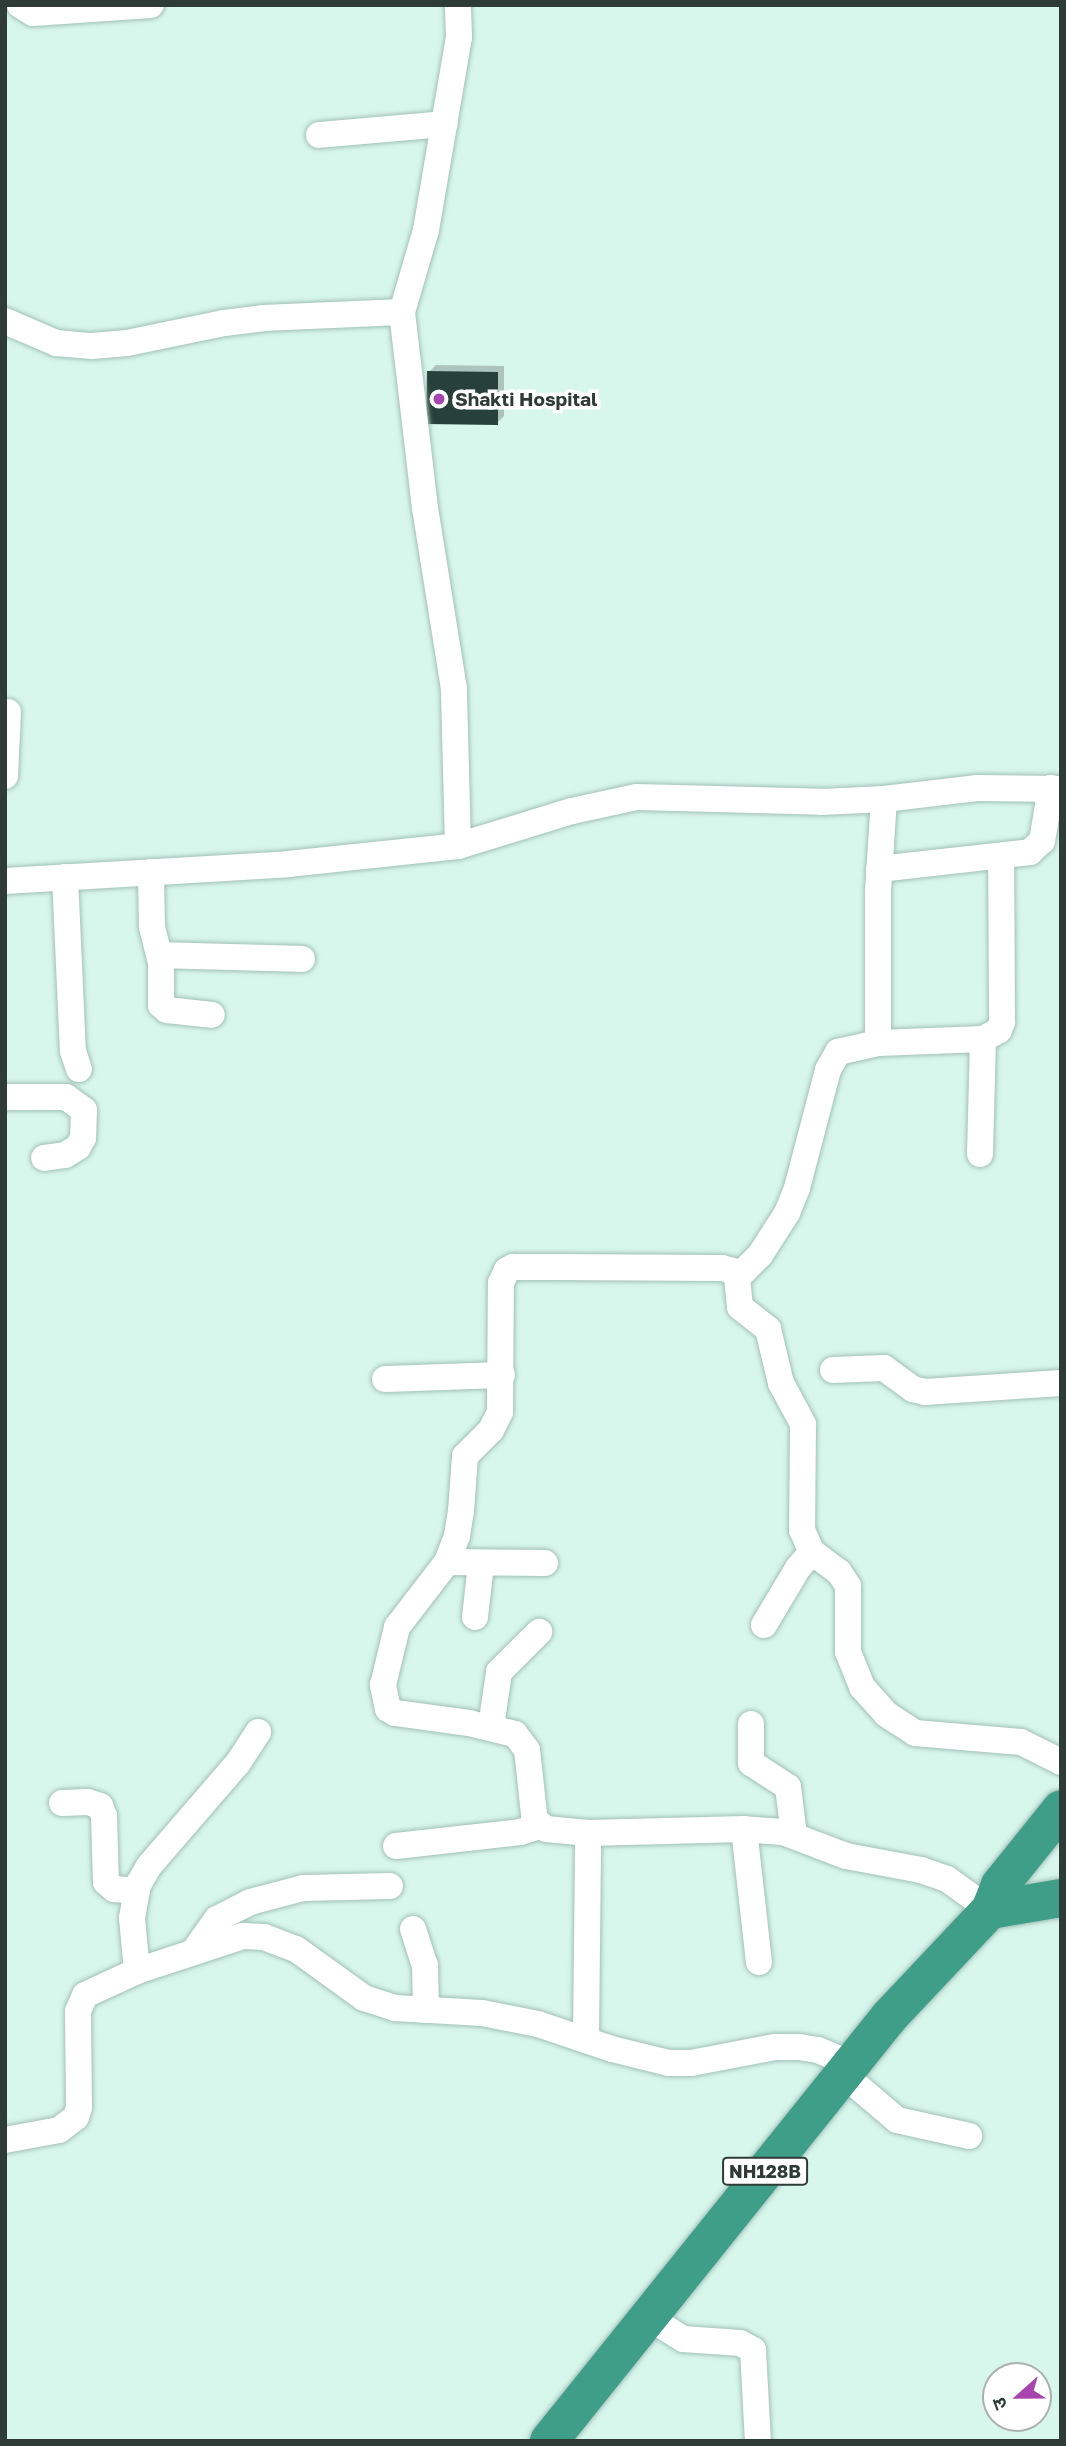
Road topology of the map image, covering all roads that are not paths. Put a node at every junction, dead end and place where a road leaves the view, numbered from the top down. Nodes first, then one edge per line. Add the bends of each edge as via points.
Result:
1 (20, 5) edge
2 (151, 5) edge
3 (458, 5) edge
4 (445, 124) junction
5 (319, 135) dead end
6 (402, 312) junction
7 (5, 321) edge
8 (8, 712) dead end
9 (5, 776) edge
10 (1056, 788) edge
11 (884, 799) junction
12 (458, 846) junction
13 (1001, 856) junction
14 (879, 869) junction
15 (151, 872) junction
16 (65, 877) junction
17 (5, 881) edge
18 (160, 955) junction
19 (302, 959) dead end
20 (212, 1015) dead end
21 (983, 1039) junction
22 (878, 1043) junction
23 (79, 1069) dead end
24 (5, 1097) edge
25 (980, 1154) dead end
26 (44, 1158) dead end
27 (737, 1278) junction
28 (833, 1370) dead end
29 (502, 1375) junction
30 (385, 1379) dead end
31 (1061, 1383) edge
32 (812, 1552) junction
33 (447, 1562) junction
34 (545, 1563) dead end
35 (481, 1564) junction
36 (475, 1617) dead end
37 (764, 1625) dead end
38 (538, 1632) dead end
39 (751, 1724) dead end
40 (491, 1727) junction
41 (258, 1732) dead end
42 (1061, 1762) edge
43 (62, 1803) dead end
44 (1061, 1808) edge
45 (540, 1826) junction
46 (744, 1829) junction
47 (588, 1833) junction
48 (794, 1835) junction
49 (396, 1846) dead end
50 (1044, 1851) edge
51 (390, 1886) dead end
52 (136, 1891) junction
53 (1061, 1898) edge
54 (990, 1910) junction
55 (413, 1929) dead end
56 (195, 1950) junction
57 (759, 1962) dead end
58 (137, 1971) junction
59 (426, 2010) junction
60 (586, 2040) junction
61 (847, 2069) junction
62 (969, 2136) dead end
63 (5, 2140) edge
64 (649, 2317) junction
65 (549, 2441) edge
66 (758, 2441) edge

1 - 2 street via 33,13
3 - 4 street via 459,37
4 - 5 street
4 - 6 street via 426,230
6 - 7 street via 263,318 92,346 56,343
6 - 12 street via 425,508 454,689
8 - 9 street
10 - 11 street via 977,788
10 - 13 street via 1039,847
11 - 12 street via 822,802 637,797 572,811
11 - 14 street
12 - 15 street via 302,863
13 - 14 street
13 - 21 street via 1002,1022 993,1036
14 - 22 street
15 - 16 street
15 - 18 street via 152,927
16 - 17 street
16 - 23 street via 73,1051
18 - 19 street
18 - 20 street via 161,1005 167,1010
21 - 22 street
21 - 25 street
22 - 27 street via 846,1048 833,1058 787,1213 760,1255
24 - 26 street via 66,1097 84,1110 78,1147 65,1156
27 - 29 street via 733,1271 722,1268 513,1267 501,1283
27 - 32 street via 740,1307 768,1329 781,1383 803,1424 802,1531
28 - 31 street via 884,1368 925,1392
29 - 30 street
29 - 33 street via 495,1424 465,1456 457,1536
32 - 37 street
32 - 42 street via 845,1577 848,1652 862,1687 886,1714 915,1733 1021,1742
33 - 35 street
33 - 40 street via 397,1627 383,1685 385,1704 395,1713
34 - 35 street
35 - 36 street
38 - 40 street via 499,1672
39 - 48 street via 751,1763 788,1787
40 - 45 street via 515,1734 527,1750 534,1814
41 - 52 street via 232,1771 149,1866
43 - 52 street via 100,1806 106,1881 114,1889
44 - 50 highway
45 - 47 street
45 - 49 street via 501,1835
46 - 47 street
46 - 48 street
46 - 57 street
47 - 60 street
48 - 54 street via 846,1856 947,1879
50 - 54 highway via 1000,1885
51 - 56 street via 303,1888 250,1902 217,1919
52 - 58 street via 132,1918
53 - 54 highway
54 - 61 highway, NH128B via 889,2017
55 - 59 street via 425,1965
56 - 58 street
56 - 59 street via 243,1936 277,1940 371,2001
58 - 63 street via 96,1989 80,2003 76,2117 59,2130
59 - 60 street via 482,2013
60 - 61 street via 669,2063 799,2047 818,2050
61 - 62 street via 897,2120
61 - 64 highway, NH128B
64 - 65 highway, NH128B
64 - 66 street via 683,2339 740,2343 753,2350

